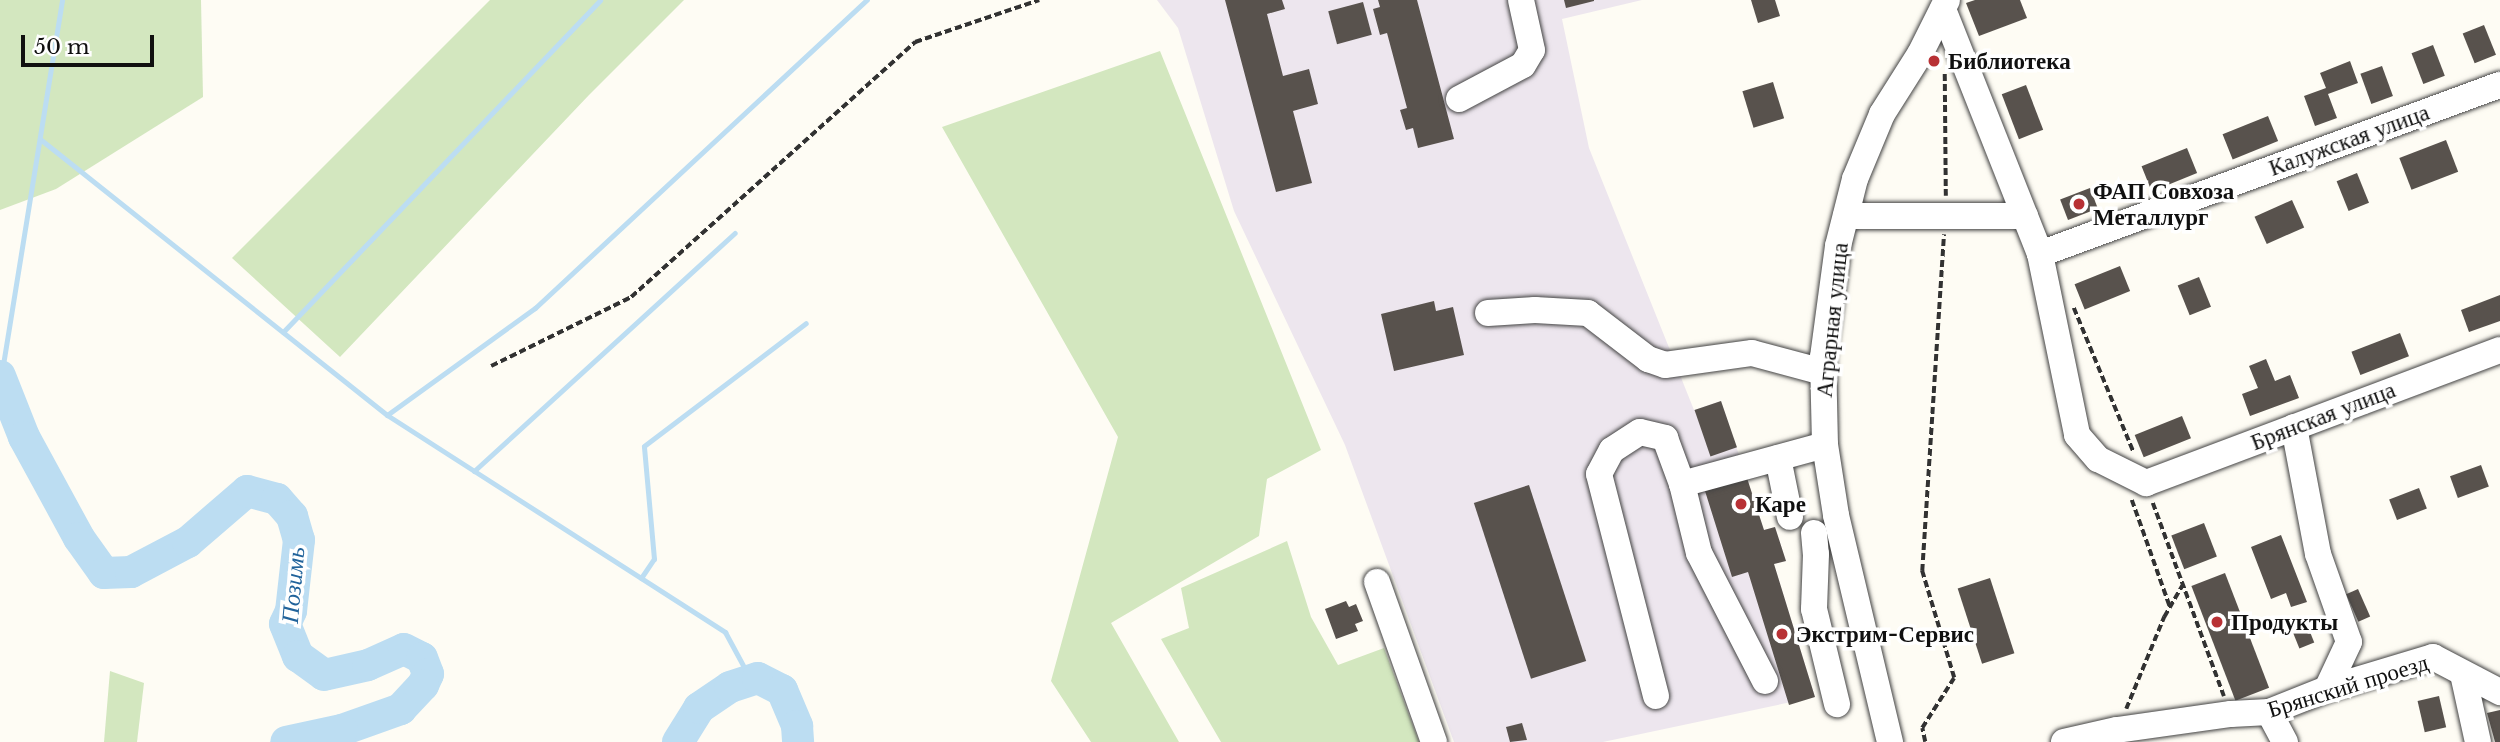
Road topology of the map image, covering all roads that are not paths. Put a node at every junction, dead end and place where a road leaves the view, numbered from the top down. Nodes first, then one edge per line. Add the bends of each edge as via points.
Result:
1 (1521, 0) edge
2 (1945, 4) edge
3 (2500, 85) edge
4 (1459, 99) dead end
5 (1846, 216) junction
6 (2025, 216) junction
7 (2040, 254) junction
8 (1488, 313) dead end
9 (2500, 350) edge
10 (1823, 372) junction
11 (2294, 427) junction
12 (1825, 444) junction
13 (1778, 458) junction
14 (1682, 484) junction
15 (1809, 529) junction
16 (1377, 582) dead end
17 (2463, 674) junction
18 (1765, 681) dead end
19 (2327, 689) junction
20 (2500, 692) edge
21 (1656, 696) dead end
22 (1837, 704) dead end
23 (2269, 712) junction
24 (1434, 742) edge
25 (1890, 742) edge
26 (2064, 742) edge
27 (2285, 742) edge
28 (2478, 742) edge

1 - 4 street via 1532,50 1523,65
2 - 5 street, Аграрная улица via 1869,139
2 - 6 street
3 - 7 street, Калужская улица
5 - 6 street
5 - 10 street, Аграрная улица via 1829,302
6 - 7 street
7 - 11 street, Брянская улица via 2077,435 2098,459 2135,477
8 - 10 street via 1588,313 1648,359 1665,365 1752,353
9 - 11 street, Брянская улица
10 - 12 street, Аграрная улица
11 - 19 street via 2318,554 2349,642
12 - 13 street
12 - 15 street, Аграрная улица
13 - 14 street
13 - 15 street
14 - 18 street via 1699,552
14 - 21 street via 1665,438 1640,432 1612,450 1599,474
15 - 22 street via 1816,554 1814,609
15 - 25 street, Аграрная улица
16 - 24 street
17 - 19 street, Брянский проезд via 2433,657
17 - 20 street, Брянский проезд
17 - 28 street
19 - 23 street, Брянский проезд
23 - 26 street, Брянский проезд via 2117,730
23 - 27 street

